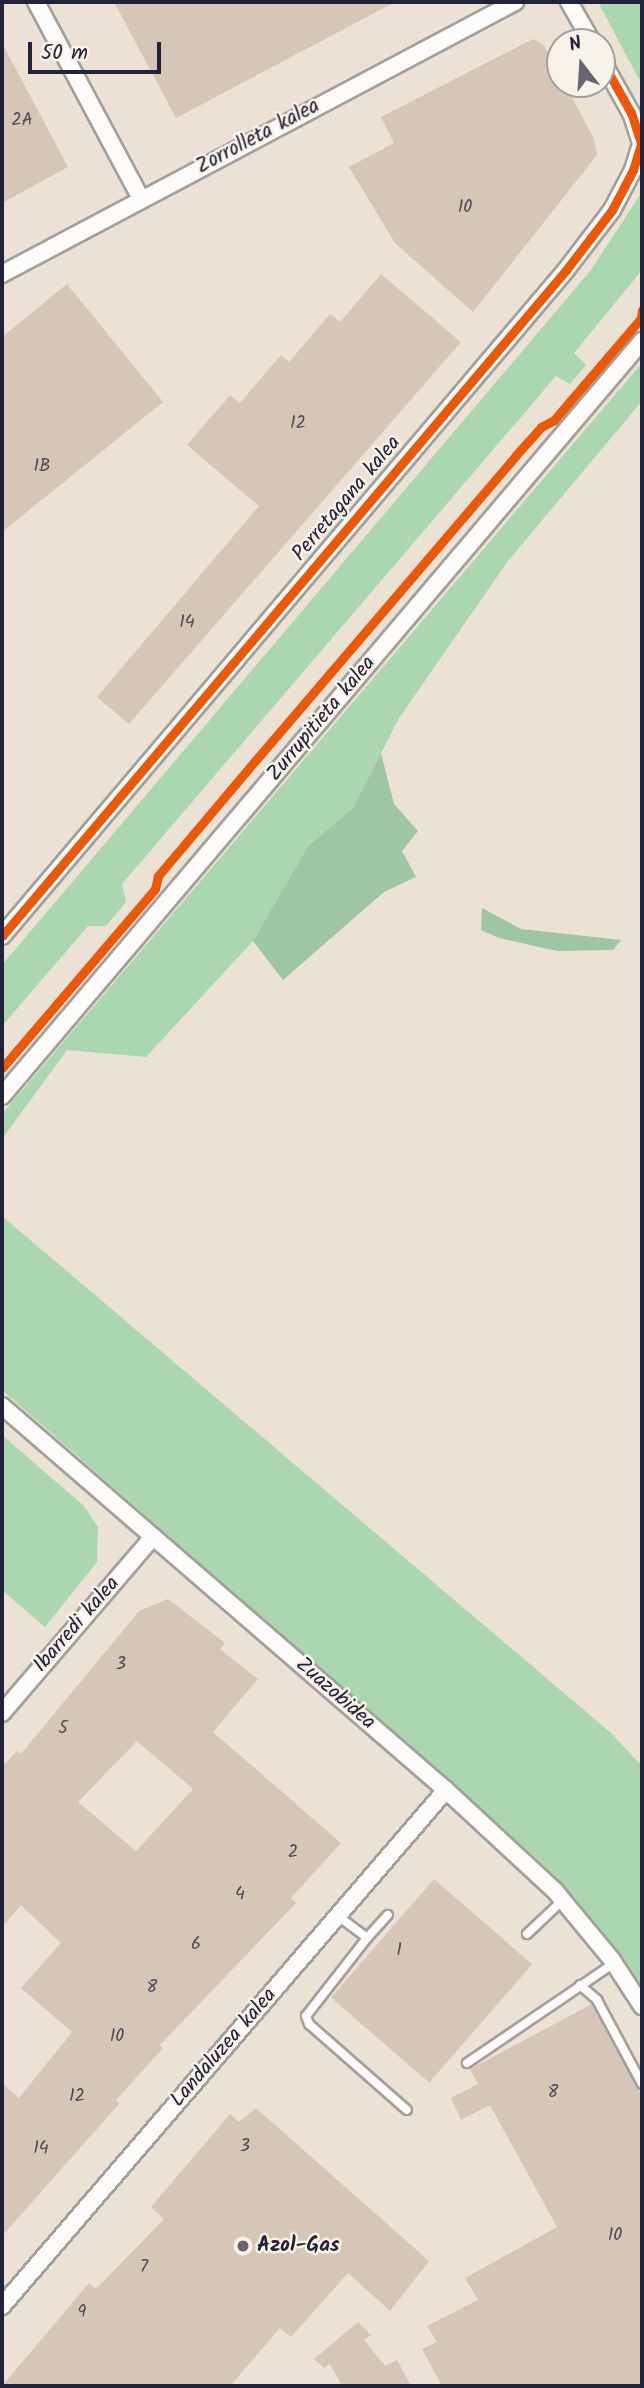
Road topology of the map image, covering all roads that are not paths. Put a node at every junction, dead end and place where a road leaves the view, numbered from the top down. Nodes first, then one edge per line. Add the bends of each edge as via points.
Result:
1 (36, 2) edge
2 (515, 2) edge
3 (569, 2) edge
4 (584, 28) edge
5 (616, 86) edge
6 (141, 199) junction
7 (2, 274) edge
8 (642, 341) edge
9 (2, 936) edge
10 (2, 1096) edge
11 (2, 1406) edge
12 (153, 1538) junction
13 (2, 1713) edge
14 (446, 1790) junction
15 (563, 1900) junction
16 (388, 1915) dead end
17 (338, 1916) junction
18 (527, 1934) dead end
19 (367, 1938) junction
20 (614, 1963) junction
21 (580, 1985) junction
22 (642, 2006) edge
23 (467, 2063) dead end
24 (642, 2084) edge
25 (407, 2110) dead end
26 (2, 2306) edge

1 - 6 street
2 - 6 street, Zorrolleta kalea
3 - 4 street
5 - 9 street, Perretagana kalea via 641,144 612,210
6 - 7 street, Zorrolleta kalea
8 - 10 street, Zurrupitieta kalea
11 - 12 street, Zuazobidea
12 - 13 street, Ibarredi kalea
12 - 14 street, Zuazobidea
14 - 15 street, Zuazobidea
14 - 17 street, Landaluzea kalea
15 - 18 lane
15 - 20 street, Zuazobidea
16 - 19 lane
17 - 19 lane
17 - 26 street, Landaluzea kalea
19 - 25 lane via 306,2016 309,2024
20 - 21 lane
20 - 22 street, Zuazobidea
21 - 23 lane
21 - 24 lane via 597,2000

